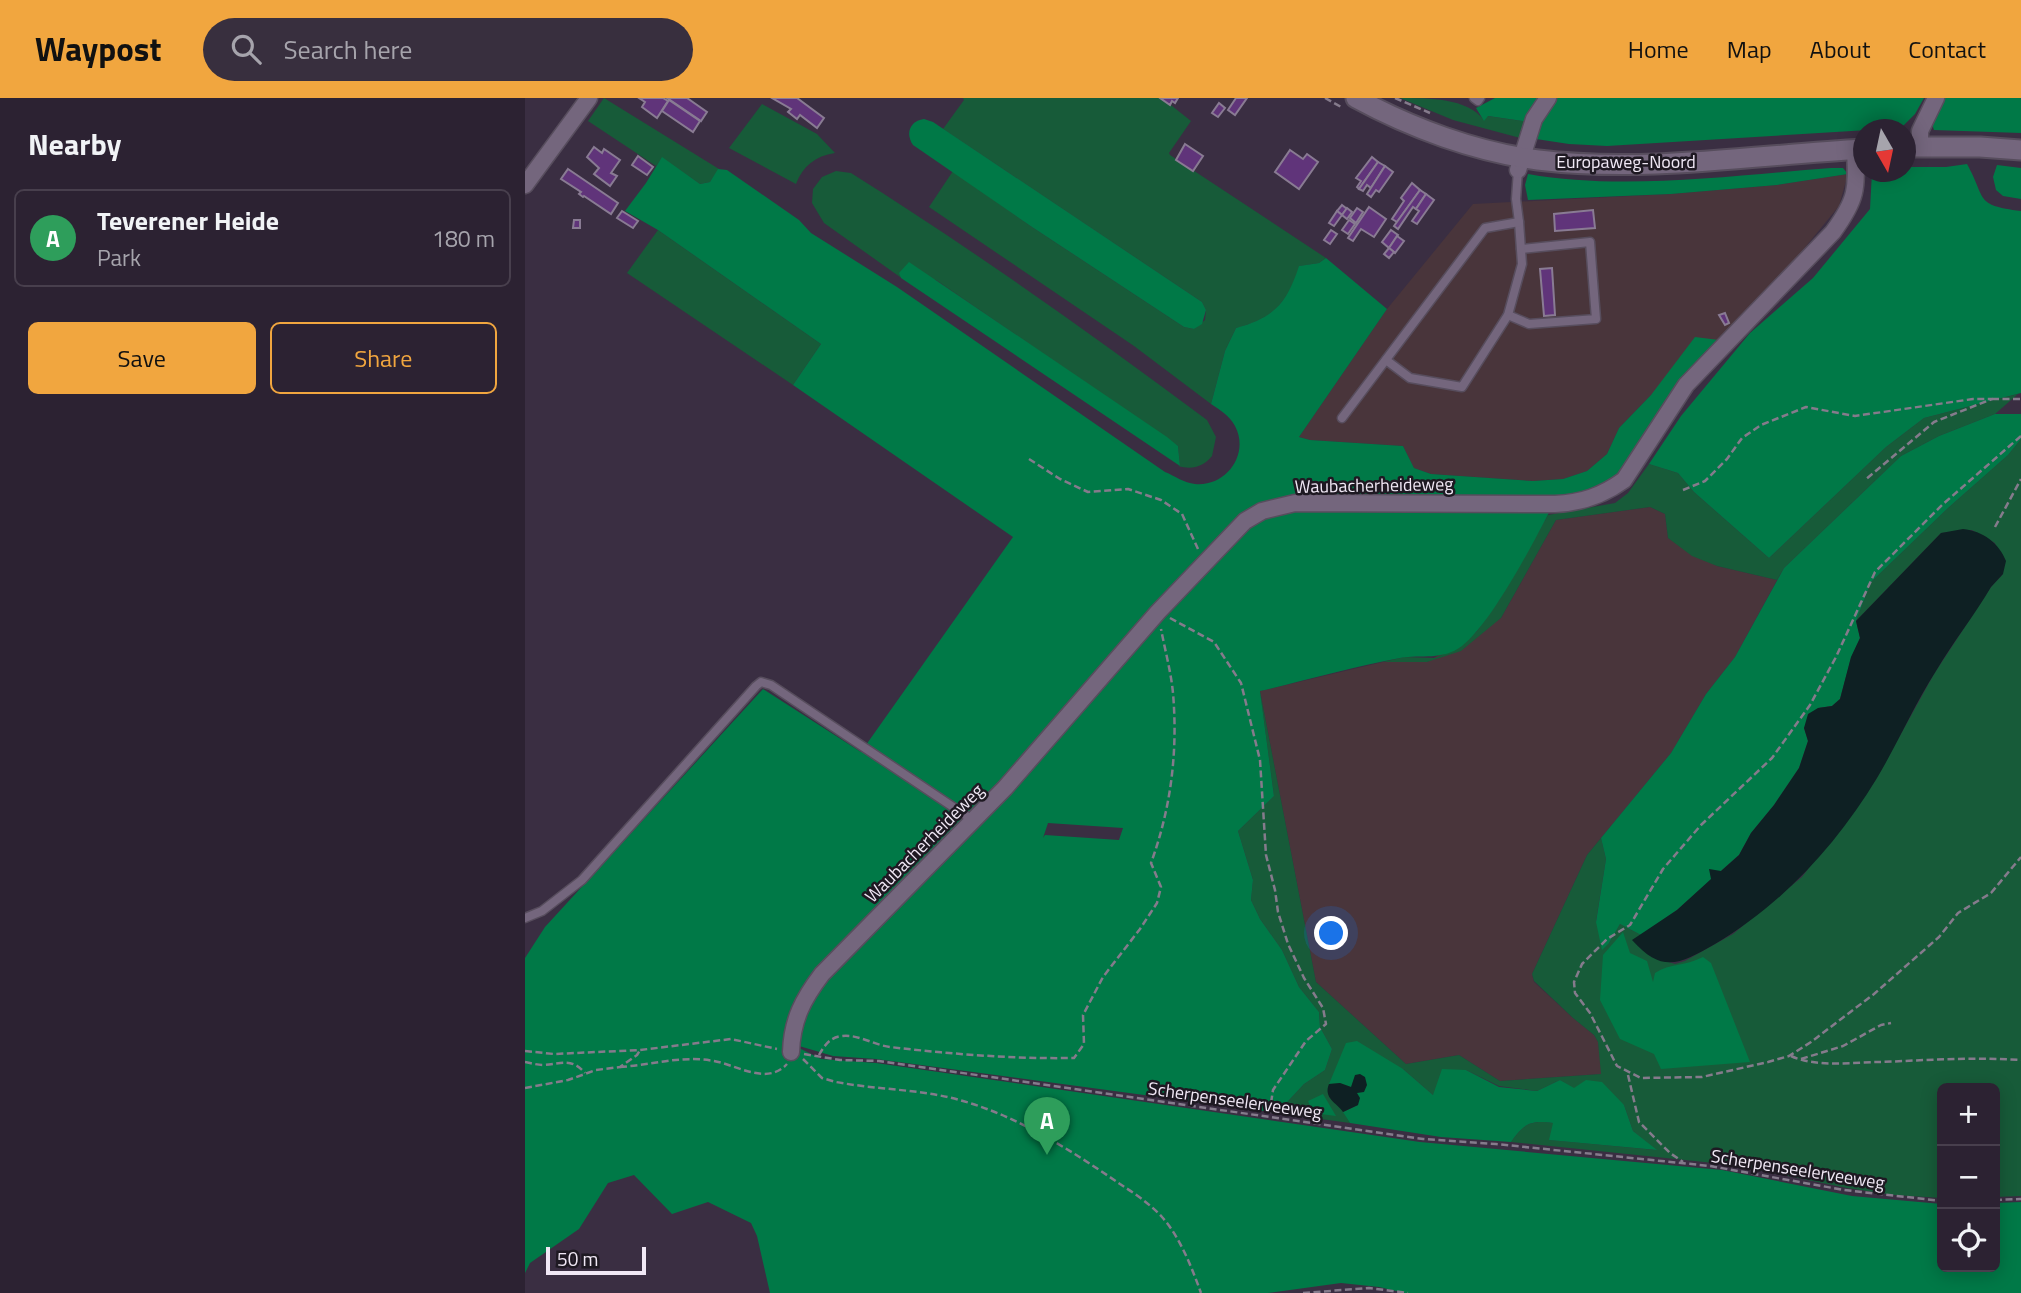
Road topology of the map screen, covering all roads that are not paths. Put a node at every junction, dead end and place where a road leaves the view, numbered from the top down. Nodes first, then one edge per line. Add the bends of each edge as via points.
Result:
1 (589, 98) edge
2 (1474, 98) edge
3 (1480, 98) edge
4 (1548, 98) edge
5 (1936, 98) edge
6 (1368, 101) edge
7 (1916, 140) edge
8 (1916, 147) edge
9 (1853, 149) edge
10 (2021, 150) edge
11 (1520, 164) junction
12 (1856, 182) edge
13 (525, 185) edge
14 (1518, 222) junction
15 (1521, 249) junction
16 (1508, 315) junction
17 (1386, 360) junction
18 (1342, 418) dead end
19 (974, 821) junction
20 (525, 918) edge
21 (791, 1052) road end

1 - 13 street
2 - 3 lane
4 - 11 street via 1534,120
5 - 7 street
6 - 11 street, Europaweg-Noord
8 - 10 street
9 - 11 street, Europaweg-Noord via 1663,164
11 - 14 lane
12 - 19 street, Waubacherheideweg via 1850,209 1833,232 1686,385 1623,480 1613,488 1562,504 1295,503 1262,511 1245,521 1158,612
14 - 15 lane
14 - 17 lane via 1485,228
15 - 16 lane via 1522,264
15 - 16 lane via 1590,242 1596,319 1529,324
16 - 17 lane via 1462,387 1410,378
17 - 18 lane
19 - 20 lane via 761,682 582,880 543,911
19 - 21 street, Waubacherheideweg via 822,974 794,1021

